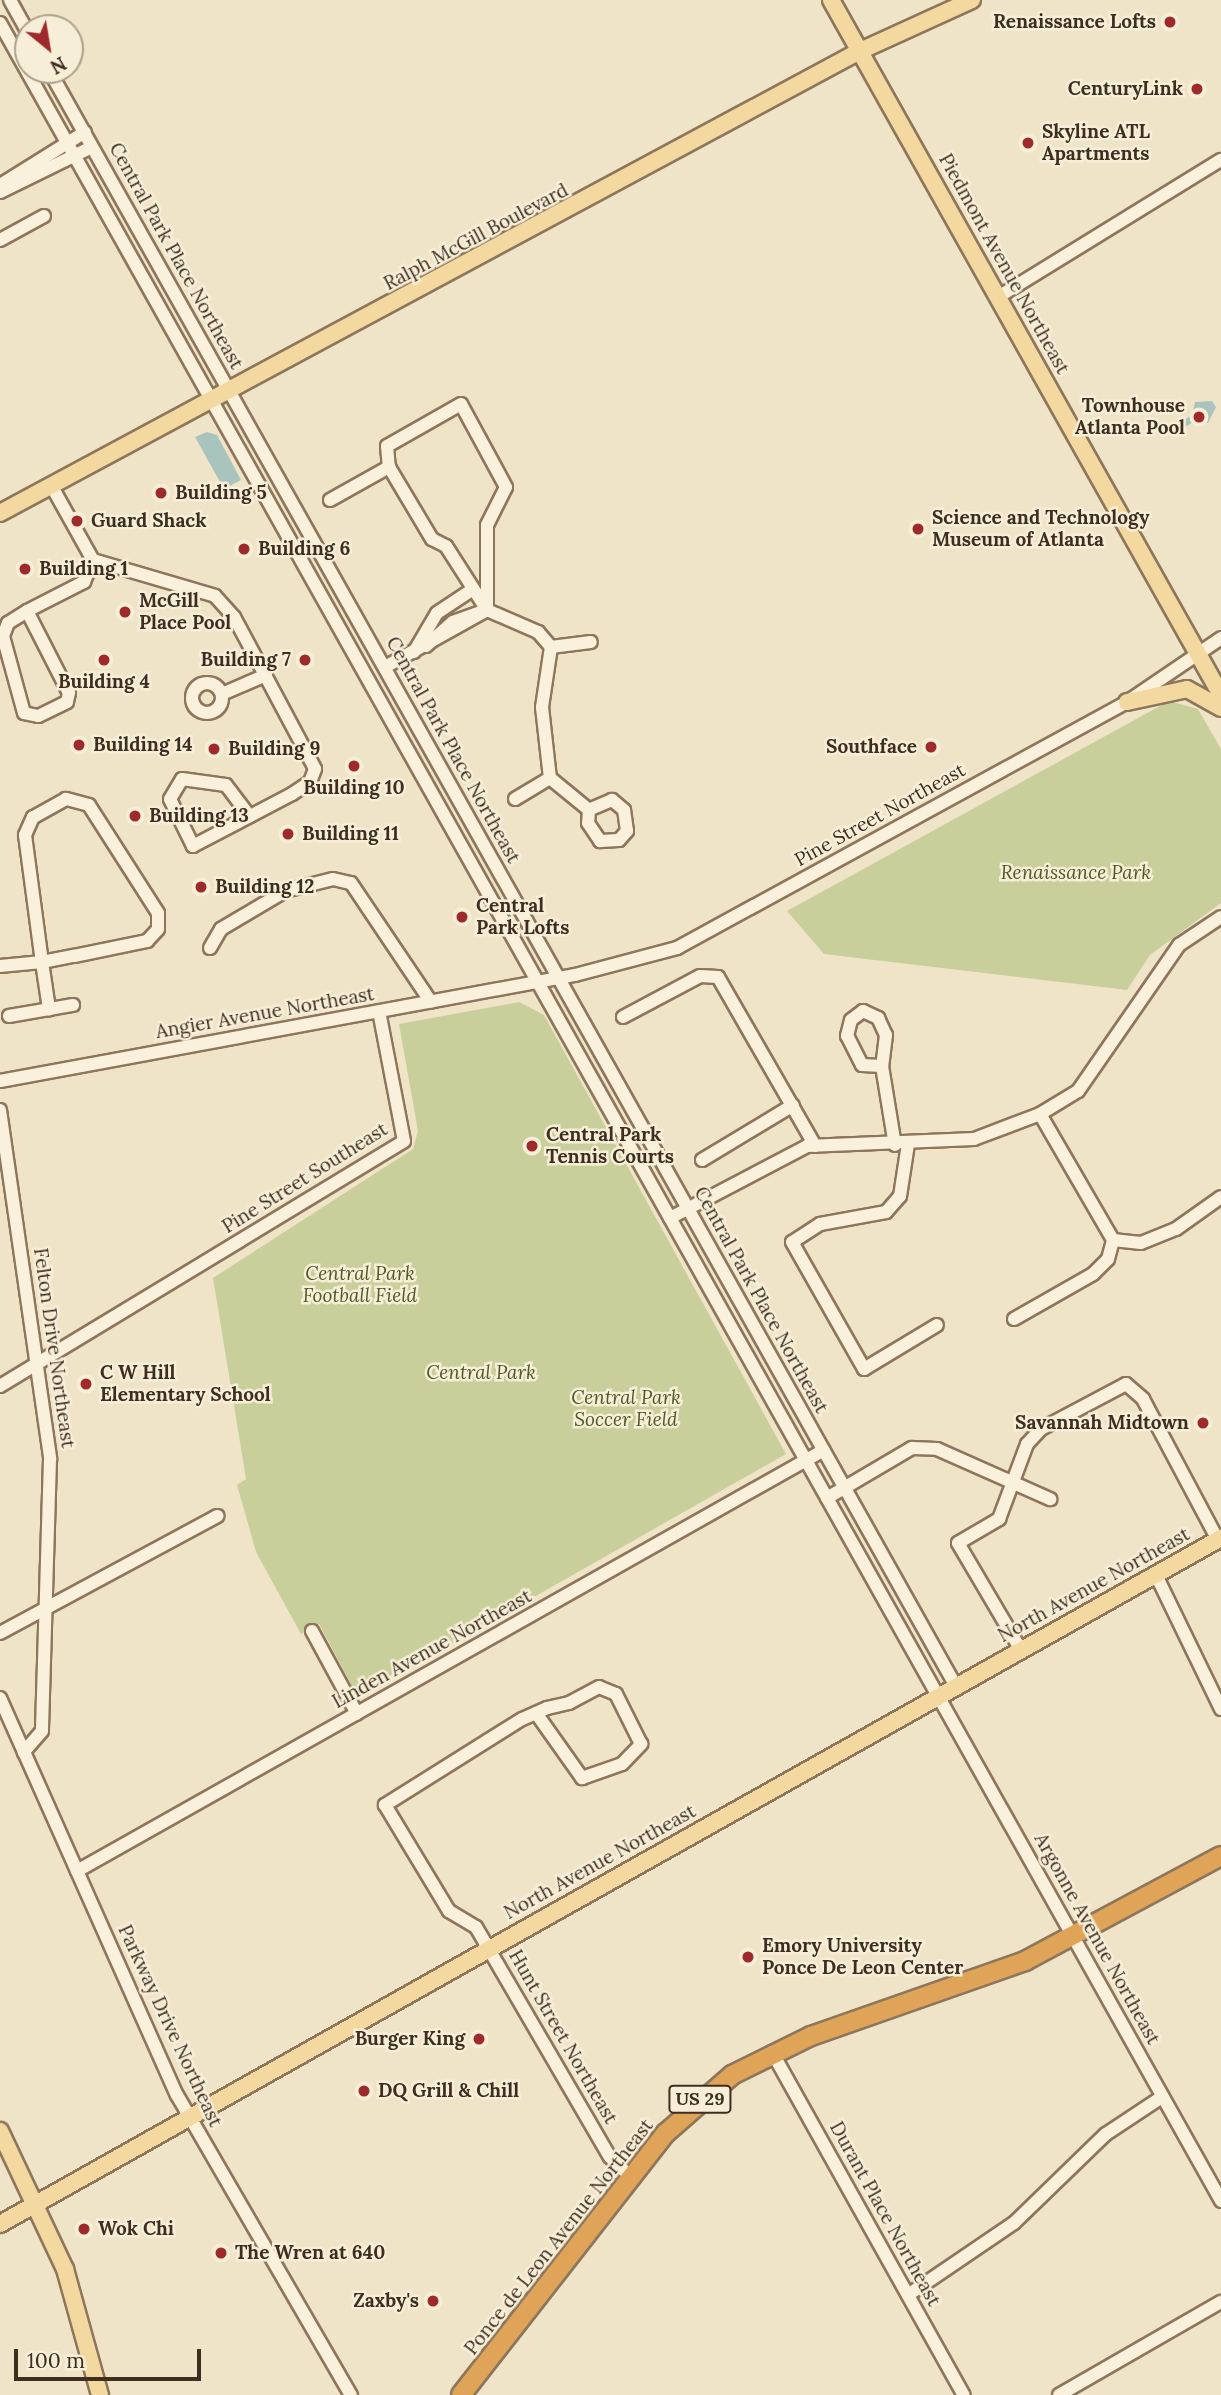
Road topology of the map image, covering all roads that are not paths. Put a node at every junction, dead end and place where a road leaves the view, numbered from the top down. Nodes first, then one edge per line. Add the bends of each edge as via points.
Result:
1 (831, 0) edge
2 (972, 0) edge
3 (0, 23) edge
4 (860, 51) junction
5 (57, 84) edge
6 (85, 132) junction
7 (67, 143) junction
8 (92, 146) junction
9 (74, 156) junction
10 (1221, 160) edge
11 (0, 186) edge
12 (0, 192) edge
13 (44, 216) dead end
14 (0, 240) edge
15 (998, 297) junction
16 (231, 392) junction
17 (213, 402) junction
18 (389, 467) junction
19 (51, 485) junction
20 (330, 500) dead end
21 (0, 513) edge
22 (93, 560) junction
23 (474, 589) junction
24 (444, 608) junction
25 (487, 610) junction
26 (27, 611) junction
27 (455, 627) junction
28 (1221, 638) edge
29 (591, 642) dead end
30 (551, 647) junction
31 (419, 650) junction
32 (1197, 652) junction
33 (385, 667) junction
34 (265, 675) junction
35 (222, 694) dead end
36 (1221, 695) edge
37 (1127, 702) junction
38 (1221, 708) edge
39 (550, 778) junction
40 (515, 799) dead end
41 (589, 810) dead end
42 (249, 816) junction
43 (1221, 916) edge
44 (210, 948) dead end
45 (41, 961) junction
46 (0, 967) edge
47 (558, 978) junction
48 (538, 982) junction
49 (431, 1002) junction
50 (73, 1005) dead end
51 (49, 1009) junction
52 (379, 1011) junction
53 (9, 1016) dead end
54 (623, 1017) dead end
55 (881, 1066) dead end
56 (0, 1082) edge
57 (793, 1105) junction
58 (0, 1110) edge
59 (1040, 1114) junction
60 (901, 1144) junction
61 (815, 1146) junction
62 (702, 1160) dead end
63 (1221, 1197) edge
64 (688, 1208) junction
65 (670, 1218) junction
66 (1113, 1240) junction
67 (1014, 1319) dead end
68 (937, 1325) dead end
69 (39, 1364) junction
70 (0, 1386) edge
71 (824, 1450) junction
72 (806, 1460) junction
73 (1012, 1486) junction
74 (845, 1488) junction
75 (827, 1498) junction
76 (1050, 1499) dead end
77 (217, 1516) dead end
78 (1219, 1539) edge
79 (1156, 1574) junction
80 (45, 1609) junction
81 (313, 1631) dead end
82 (0, 1633) edge
83 (1021, 1650) junction
84 (956, 1686) junction
85 (940, 1695) junction
86 (0, 1698) edge
87 (1221, 1709) edge
88 (536, 1713) junction
89 (356, 1714) junction
90 (24, 1752) junction
91 (1221, 1856) edge
92 (77, 1871) junction
93 (1072, 1936) junction
94 (489, 1947) junction
95 (772, 2052) junction
96 (1162, 2097) junction
97 (189, 2116) junction
98 (0, 2131) edge
99 (631, 2178) junction
100 (1221, 2201) edge
101 (37, 2203) junction
102 (0, 2224) edge
103 (908, 2295) junction
104 (1221, 2302) edge
105 (100, 2395) edge
106 (351, 2395) edge
107 (461, 2395) edge
108 (964, 2395) edge
109 (1059, 2395) edge

1 - 4 main road, Piedmont Avenue Northeast
2 - 4 main road, Ralph McGill Boulevard
3 - 7 street, Central Park Place Northeast
4 - 15 main road, Piedmont Avenue Northeast
4 - 16 main road, Ralph McGill Boulevard
5 - 6 street, Central Park Place Northeast
6 - 7 street
6 - 8 street, Central Park Place Northeast
7 - 9 street, Central Park Place Northeast
7 - 11 street
8 - 9 street
8 - 16 street, Central Park Place Northeast
9 - 12 street
9 - 17 street, Central Park Place Northeast
10 - 15 street
13 - 14 street
15 - 32 main road, Piedmont Avenue Northeast
16 - 17 main road, Ralph McGill Boulevard
16 - 33 street, Central Park Place Northeast
17 - 19 main road, Ralph McGill Boulevard
17 - 48 street, Central Park Place Northeast
18 - 20 street
18 - 23 street via 432,539 446,546
18 - 25 street via 387,446 461,404 506,488 487,525
19 - 21 main road, Ralph McGill Boulevard
19 - 22 street
22 - 26 street via 84,582 68,595
22 - 34 street via 215,596
23 - 24 street
23 - 25 street
24 - 27 street
24 - 31 street
25 - 27 street
25 - 30 street via 538,632
26 - 26 street via 69,693 67,702 38,716 24,713 4,649 8,624
27 - 31 street
28 - 32 street, Pine Street Northeast
29 - 30 street
30 - 39 street via 542,707
31 - 33 street
32 - 36 main road, Piedmont Avenue Northeast
32 - 37 street, Pine Street Northeast
33 - 47 street, Central Park Place Northeast
34 - 35 street
34 - 42 street via 315,769 310,782
37 - 38 main road via 1187,689
37 - 47 street, Pine Street Northeast via 677,948
39 - 40 street
39 - 41 street
42 - 42 street via 226,785 190,777 171,790 193,846
43 - 59 street via 1179,945 1078,1091
44 - 49 street via 221,929 285,891 333,880 351,883
45 - 45 street via 147,941 158,929 158,913 89,806 66,799 33,817 25,835
45 - 46 street
45 - 51 street
47 - 48 street, Pine Street Northeast
47 - 64 street, Central Park Place Northeast
48 - 49 street, Angier Avenue Northeast
48 - 65 street, Central Park Place Northeast
49 - 52 street, Angier Avenue Northeast
50 - 51 street
51 - 53 street
52 - 56 street, Angier Avenue Northeast
52 - 69 street, Pine Street Southeast via 404,1141
54 - 57 street via 701,976 718,977
55 - 60 street
57 - 61 street
57 - 62 street
58 - 69 street, Felton Drive Northeast
59 - 60 street via 974,1139
59 - 66 street
60 - 61 street
60 - 68 street via 900,1196 886,1212 820,1224 792,1242 864,1369
61 - 64 street
63 - 66 street via 1153,1238
64 - 65 street
64 - 71 street, Central Park Place Northeast
65 - 72 street, Central Park Place Northeast
66 - 67 street via 1108,1259 1093,1274
69 - 70 street
69 - 80 street, Felton Drive Northeast via 50,1459
71 - 72 street
71 - 74 street, Central Park Place Northeast
72 - 75 street, Central Park Place Northeast
72 - 89 street, Linden Avenue Northeast
73 - 74 street via 937,1449 912,1448
73 - 76 street
73 - 78 street via 1034,1436 1126,1384 1143,1399
73 - 83 street via 995,1524 958,1544
74 - 75 street
74 - 84 street, Central Park Place Northeast
75 - 85 street, Central Park Place Northeast
77 - 80 street
78 - 79 main road, North Avenue Northeast
79 - 83 main road, North Avenue Northeast
79 - 87 street
80 - 82 street
80 - 90 street, Felton Drive Northeast via 43,1731
81 - 89 street
83 - 84 main road, North Avenue Northeast
84 - 85 main road, North Avenue Northeast
85 - 93 street, Argonne Avenue Northeast
85 - 94 main road, North Avenue Northeast
86 - 90 street, Parkway Drive Northeast
88 - 88 street via 599,1687 621,1702 638,1749 589,1777 571,1768
88 - 94 street, Hunt Street Northeast via 434,1769 385,1805 449,1911 470,1919
89 - 92 street, Linden Avenue Northeast
90 - 92 street, Parkway Drive Northeast
91 - 93 highway, Ponce de Leon Avenue Northeast / US 29
92 - 97 street, Parkway Drive Northeast
93 - 95 highway, Ponce de Leon Avenue Northeast / US 29 via 978,1981
93 - 96 street, Argonne Avenue Northeast
94 - 97 main road, North Avenue Northeast
94 - 99 street, Hunt Street Northeast via 610,2157
95 - 99 highway, Ponce de Leon Avenue Northeast / US 29 via 696,2103
95 - 103 street, Durant Place Northeast
96 - 100 street, Argonne Avenue Northeast
96 - 103 street via 1106,2134 1014,2223
97 - 101 main road, North Avenue Northeast
97 - 106 street, Parkway Drive Northeast
98 - 101 main road
99 - 107 highway, Ponce de Leon Avenue Northeast / US 29
101 - 102 main road, North Avenue Northeast
101 - 105 main road via 73,2292
103 - 108 street, Durant Place Northeast
104 - 109 street

